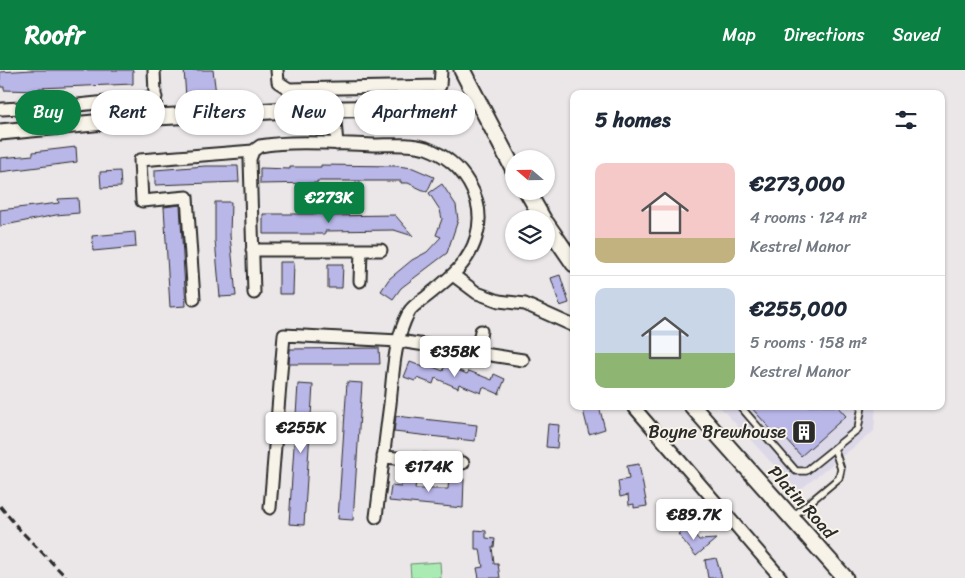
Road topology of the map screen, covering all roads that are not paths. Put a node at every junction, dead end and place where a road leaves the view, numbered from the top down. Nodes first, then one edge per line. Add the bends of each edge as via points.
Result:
1 (154, 70) edge
2 (277, 70) edge
3 (462, 70) edge
4 (441, 71) edge
5 (289, 89) joint
6 (155, 90) edge
7 (476, 98) junction
8 (91, 104) edge
9 (2, 109) dead end
10 (344, 110) edge
11 (274, 111) edge
12 (165, 117) edge
13 (91, 123) edge
14 (0, 132) edge
15 (336, 135) edge
16 (337, 144) junction
17 (253, 151) junction
18 (505, 153) edge
19 (555, 236) edge
20 (252, 250) junction
21 (361, 250) junction
22 (381, 250) dead end
23 (570, 258) edge
24 (453, 275) junction
25 (360, 280) dead end
26 (254, 293) dead end
27 (194, 299) dead end
28 (570, 324) edge
29 (481, 331) dead end
30 (399, 341) junction
31 (477, 353) junction
32 (523, 360) dead end
33 (636, 410) edge
34 (696, 410) edge
35 (743, 410) edge
36 (861, 410) edge
37 (834, 448) junction
38 (384, 458) junction
39 (463, 463) dead end
40 (270, 508) dead end
41 (376, 516) dead end
42 (791, 518) junction
43 (781, 578) edge
44 (845, 578) edge

1 - 6 street
2 - 5 street via 278,82
3 - 7 street
4 - 5 street via 440,86
7 - 10 street via 454,107
7 - 18 street
8 - 9 street
11 - 12 street
13 - 14 street
15 - 16 street
16 - 17 street via 266,145
16 - 24 street via 424,148 440,155 464,175 477,199 477,236 472,250
17 - 20 street via 250,159
17 - 27 street via 140,160 142,201 187,197
19 - 23 street
20 - 21 street
20 - 26 street
21 - 22 street
21 - 25 street
24 - 28 street via 477,293 499,301 532,306
24 - 30 street via 410,310
29 - 31 street
30 - 31 street
30 - 38 street
30 - 40 street via 284,334
31 - 32 street
33 - 43 street
34 - 42 street, Platin Road
35 - 37 lane via 796,471 806,471
36 - 37 lane via 858,429
37 - 42 lane via 841,469 839,478
38 - 39 street
38 - 41 street
42 - 44 street, Platin Road

